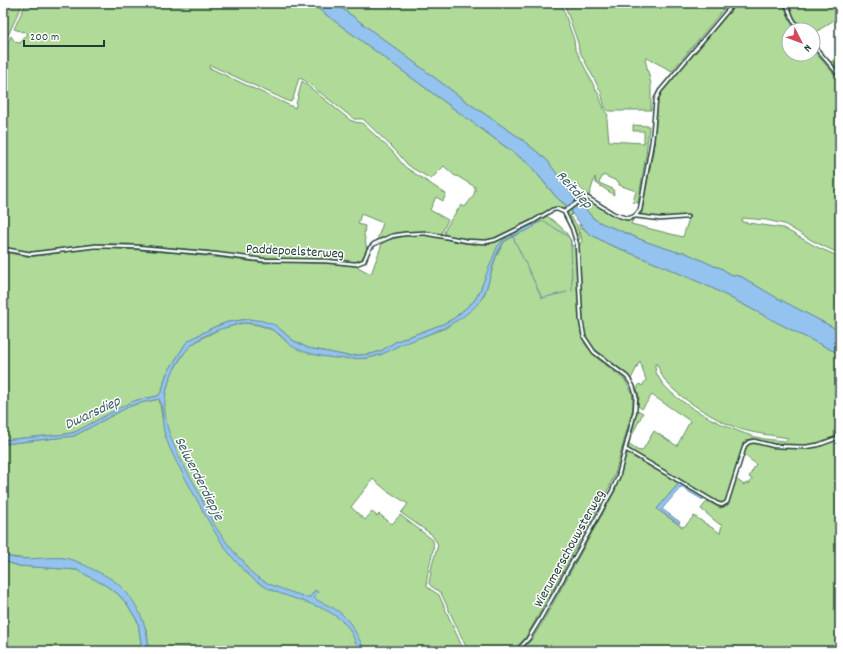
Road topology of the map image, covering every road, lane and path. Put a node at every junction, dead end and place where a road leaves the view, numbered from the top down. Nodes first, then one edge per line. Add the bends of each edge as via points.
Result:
1 (734, 3) edge
2 (786, 3) edge
3 (794, 22) edge
4 (821, 54) edge
5 (840, 76) edge
6 (564, 212) junction
7 (635, 216) junction
8 (686, 217) dead end
9 (3, 249) edge
10 (840, 437) edge
11 (625, 449) junction
12 (516, 651) edge

1 - 7 street via 656,99 640,210
2 - 3 street
4 - 5 street
6 - 7 street via 584,198 590,198 619,216
6 - 9 street, Paddepoelsterweg via 552,210 495,240 486,242 424,233 392,236 374,244 364,261 356,264 262,260 137,247 96,246 28,254
6 - 11 street, Wierumerschouwsterweg via 577,244 584,337 594,352 627,377 635,393 635,411
7 - 8 street via 660,219
10 - 11 street via 805,447 749,442 745,445 727,502 722,505
11 - 12 street, Wierumerschouwsterweg via 612,491 539,621 528,639

